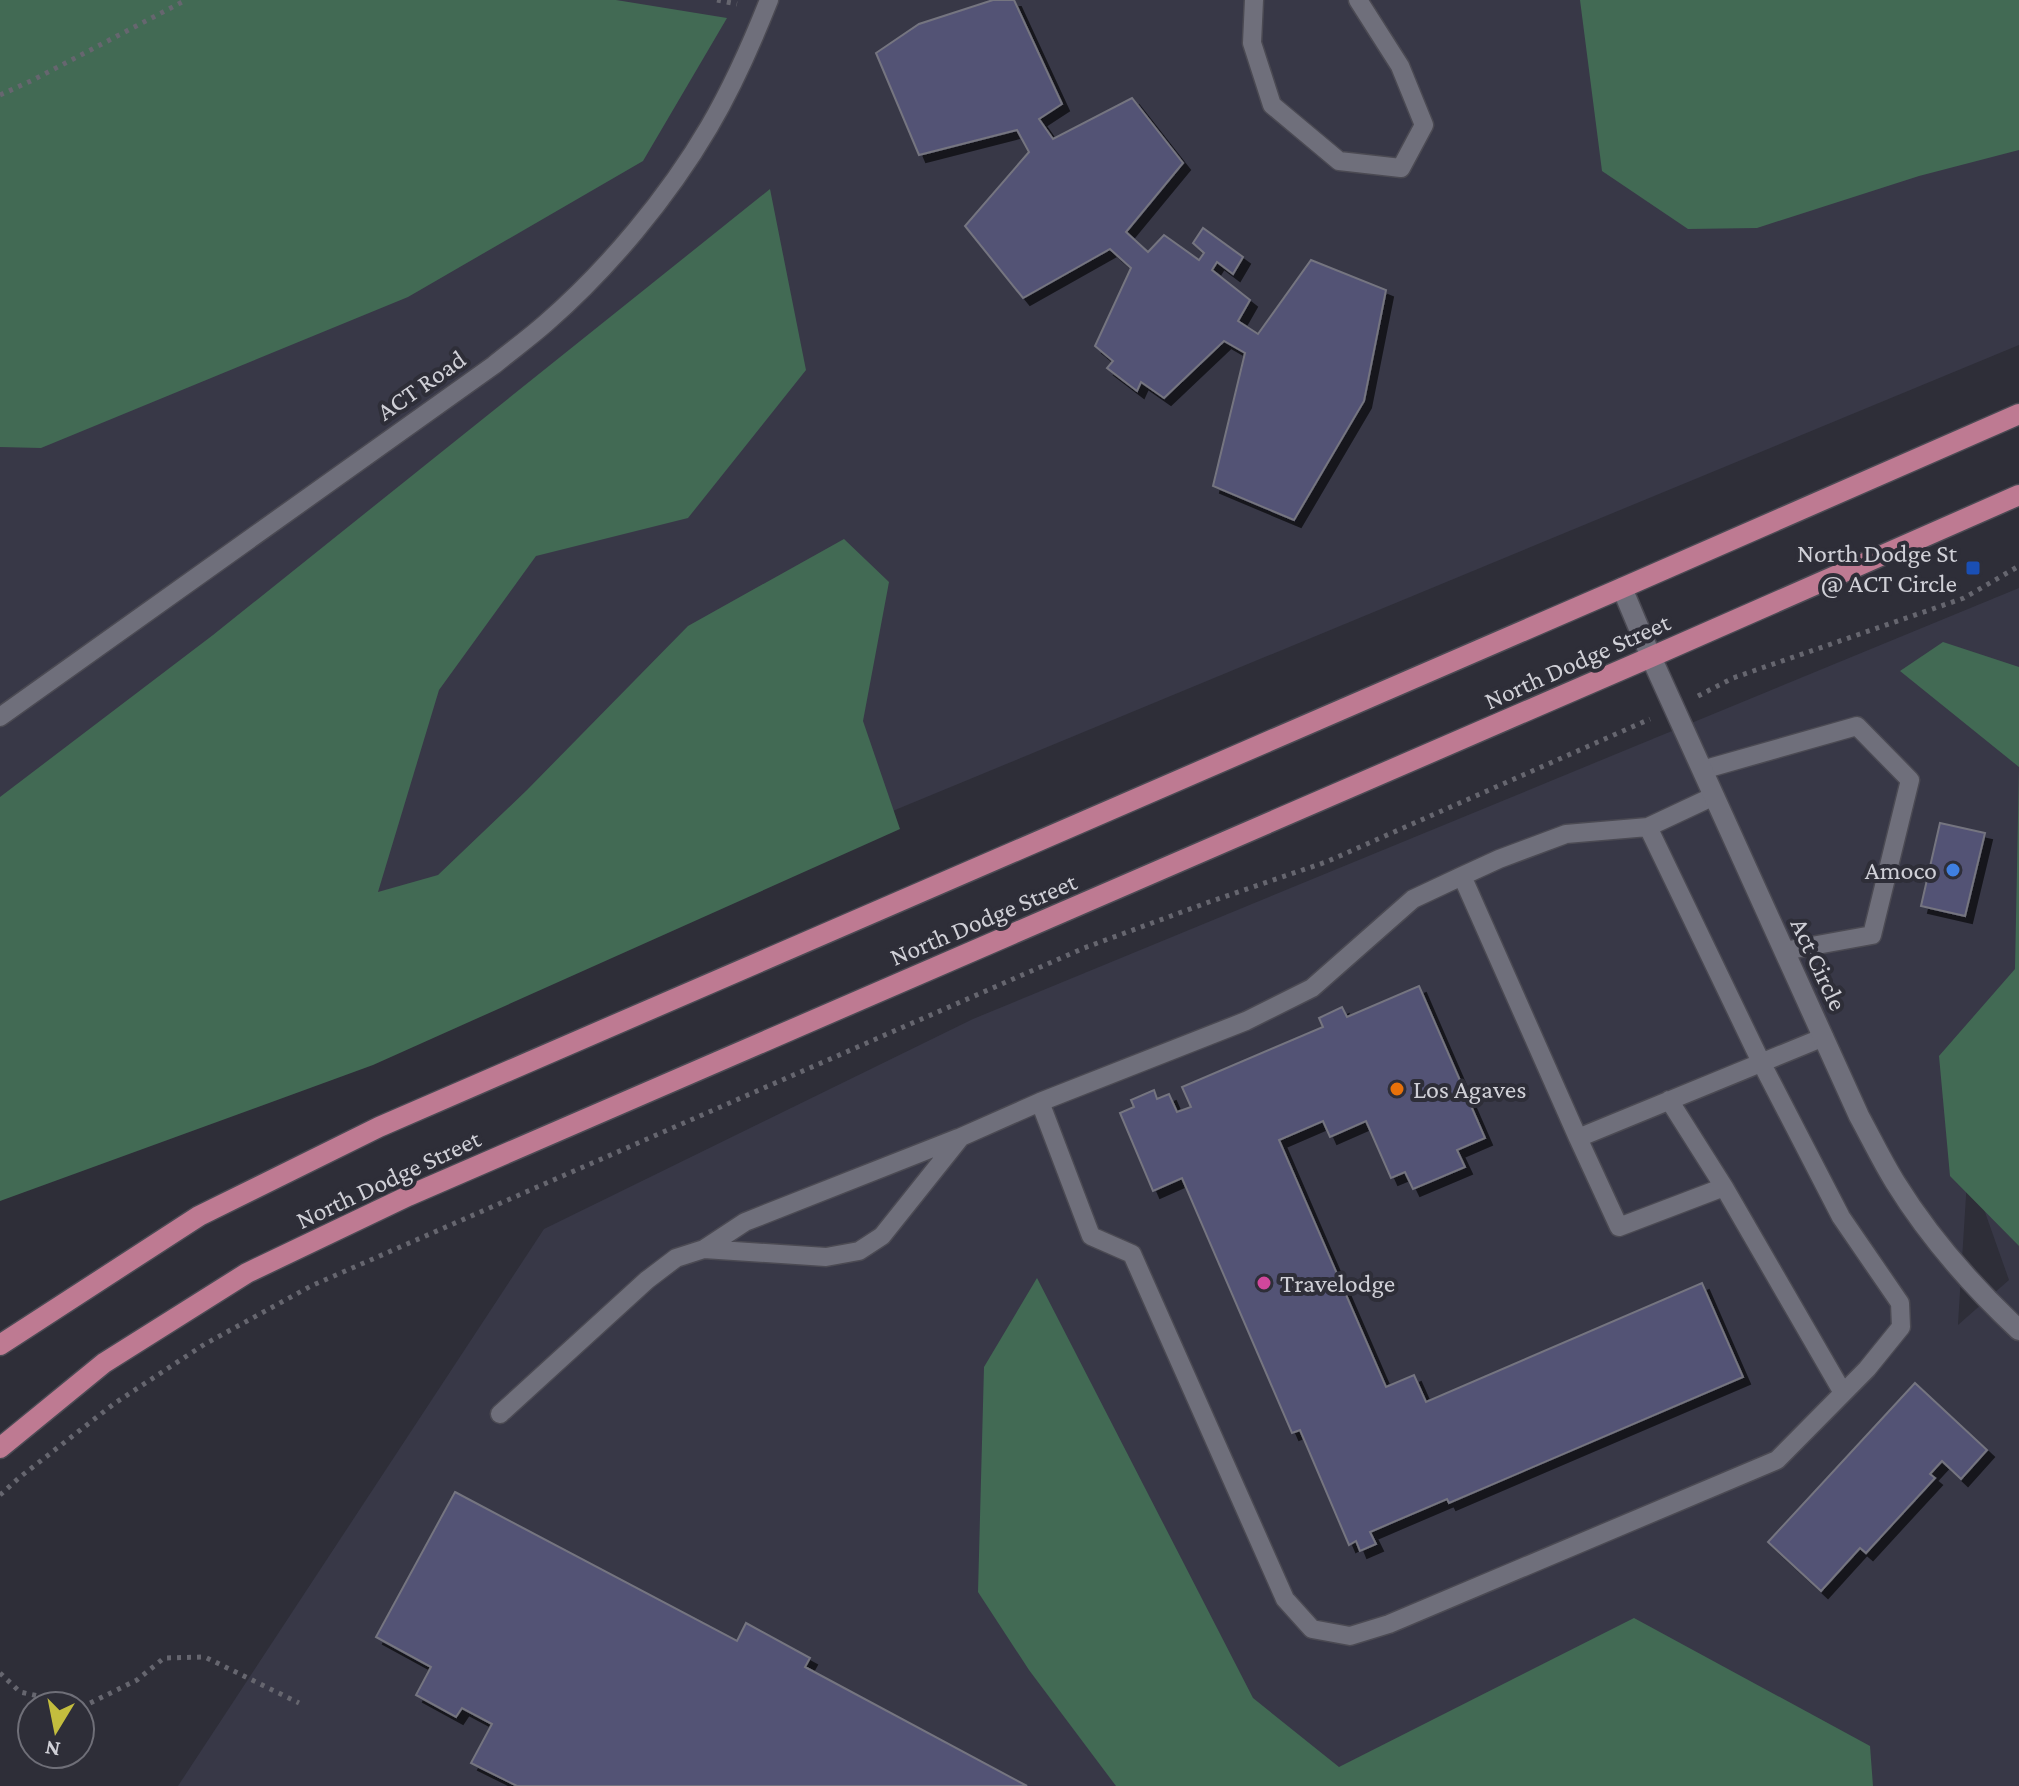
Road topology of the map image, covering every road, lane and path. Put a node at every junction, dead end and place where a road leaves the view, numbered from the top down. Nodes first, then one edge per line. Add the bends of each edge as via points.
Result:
1 (186, 0) edge
2 (769, 0) edge
3 (1254, 0) edge
4 (1358, 0) edge
5 (0, 95) edge
6 (2019, 414) edge
7 (2019, 495) edge
8 (2019, 566) edge
9 (1622, 588) junction
10 (1651, 657) junction
11 (1674, 708) junction
12 (0, 717) edge
13 (1702, 770) junction
14 (1714, 796) junction
15 (1648, 827) junction
16 (1462, 876) junction
17 (1784, 951) junction
18 (1824, 1037) junction
19 (1761, 1062) junction
20 (1669, 1100) junction
21 (1040, 1102) junction
22 (961, 1137) junction
23 (1578, 1138) junction
24 (1724, 1187) junction
25 (704, 1249) junction
26 (2019, 1330) edge
27 (0, 1345) edge
28 (1843, 1393) junction
29 (500, 1414) dead end
30 (0, 1448) edge
31 (0, 1495) edge
32 (0, 1673) edge
33 (299, 1703) dead end

1 - 5 path
2 - 12 lane, ACT Road via 709,128 662,197 608,262 547,322
3 - 4 lane via 1252,43 1272,105 1339,161 1401,168 1424,125 1400,66
6 - 9 main road, North Dodge Street
7 - 10 main road, North Dodge Street
8 - 11 path via 1964,598 1733,678
9 - 10 street, Act Circle
9 - 27 main road, North Dodge Street via 379,1127 199,1216
10 - 11 street, Act Circle
10 - 30 main road, North Dodge Street via 408,1196 247,1273 104,1363
11 - 13 street, Act Circle
11 - 31 path via 1326,862 1084,948 311,1286 205,1344 115,1403
13 - 14 street, Act Circle
13 - 17 lane via 1857,726 1910,780 1872,935
14 - 15 lane
14 - 17 street, Act Circle
15 - 16 lane via 1566,834
15 - 19 lane
16 - 21 lane via 1413,899 1312,988 1246,1021
16 - 23 lane
17 - 18 street, Act Circle
18 - 19 lane
18 - 26 street, Act Circle via 1896,1182 1939,1245
19 - 20 lane
19 - 28 lane via 1841,1217 1900,1303 1901,1327
20 - 23 lane
20 - 24 lane
21 - 22 lane
21 - 28 lane via 1091,1236 1132,1254 1285,1599 1312,1629 1350,1636 1389,1624 1777,1460
22 - 25 lane via 745,1222
22 - 25 lane via 882,1236 859,1251 826,1257
23 - 24 lane via 1619,1227
24 - 28 lane
25 - 29 lane via 676,1258 647,1280
32 - 33 path via 20,1692 84,1706 137,1680 164,1658 205,1657

